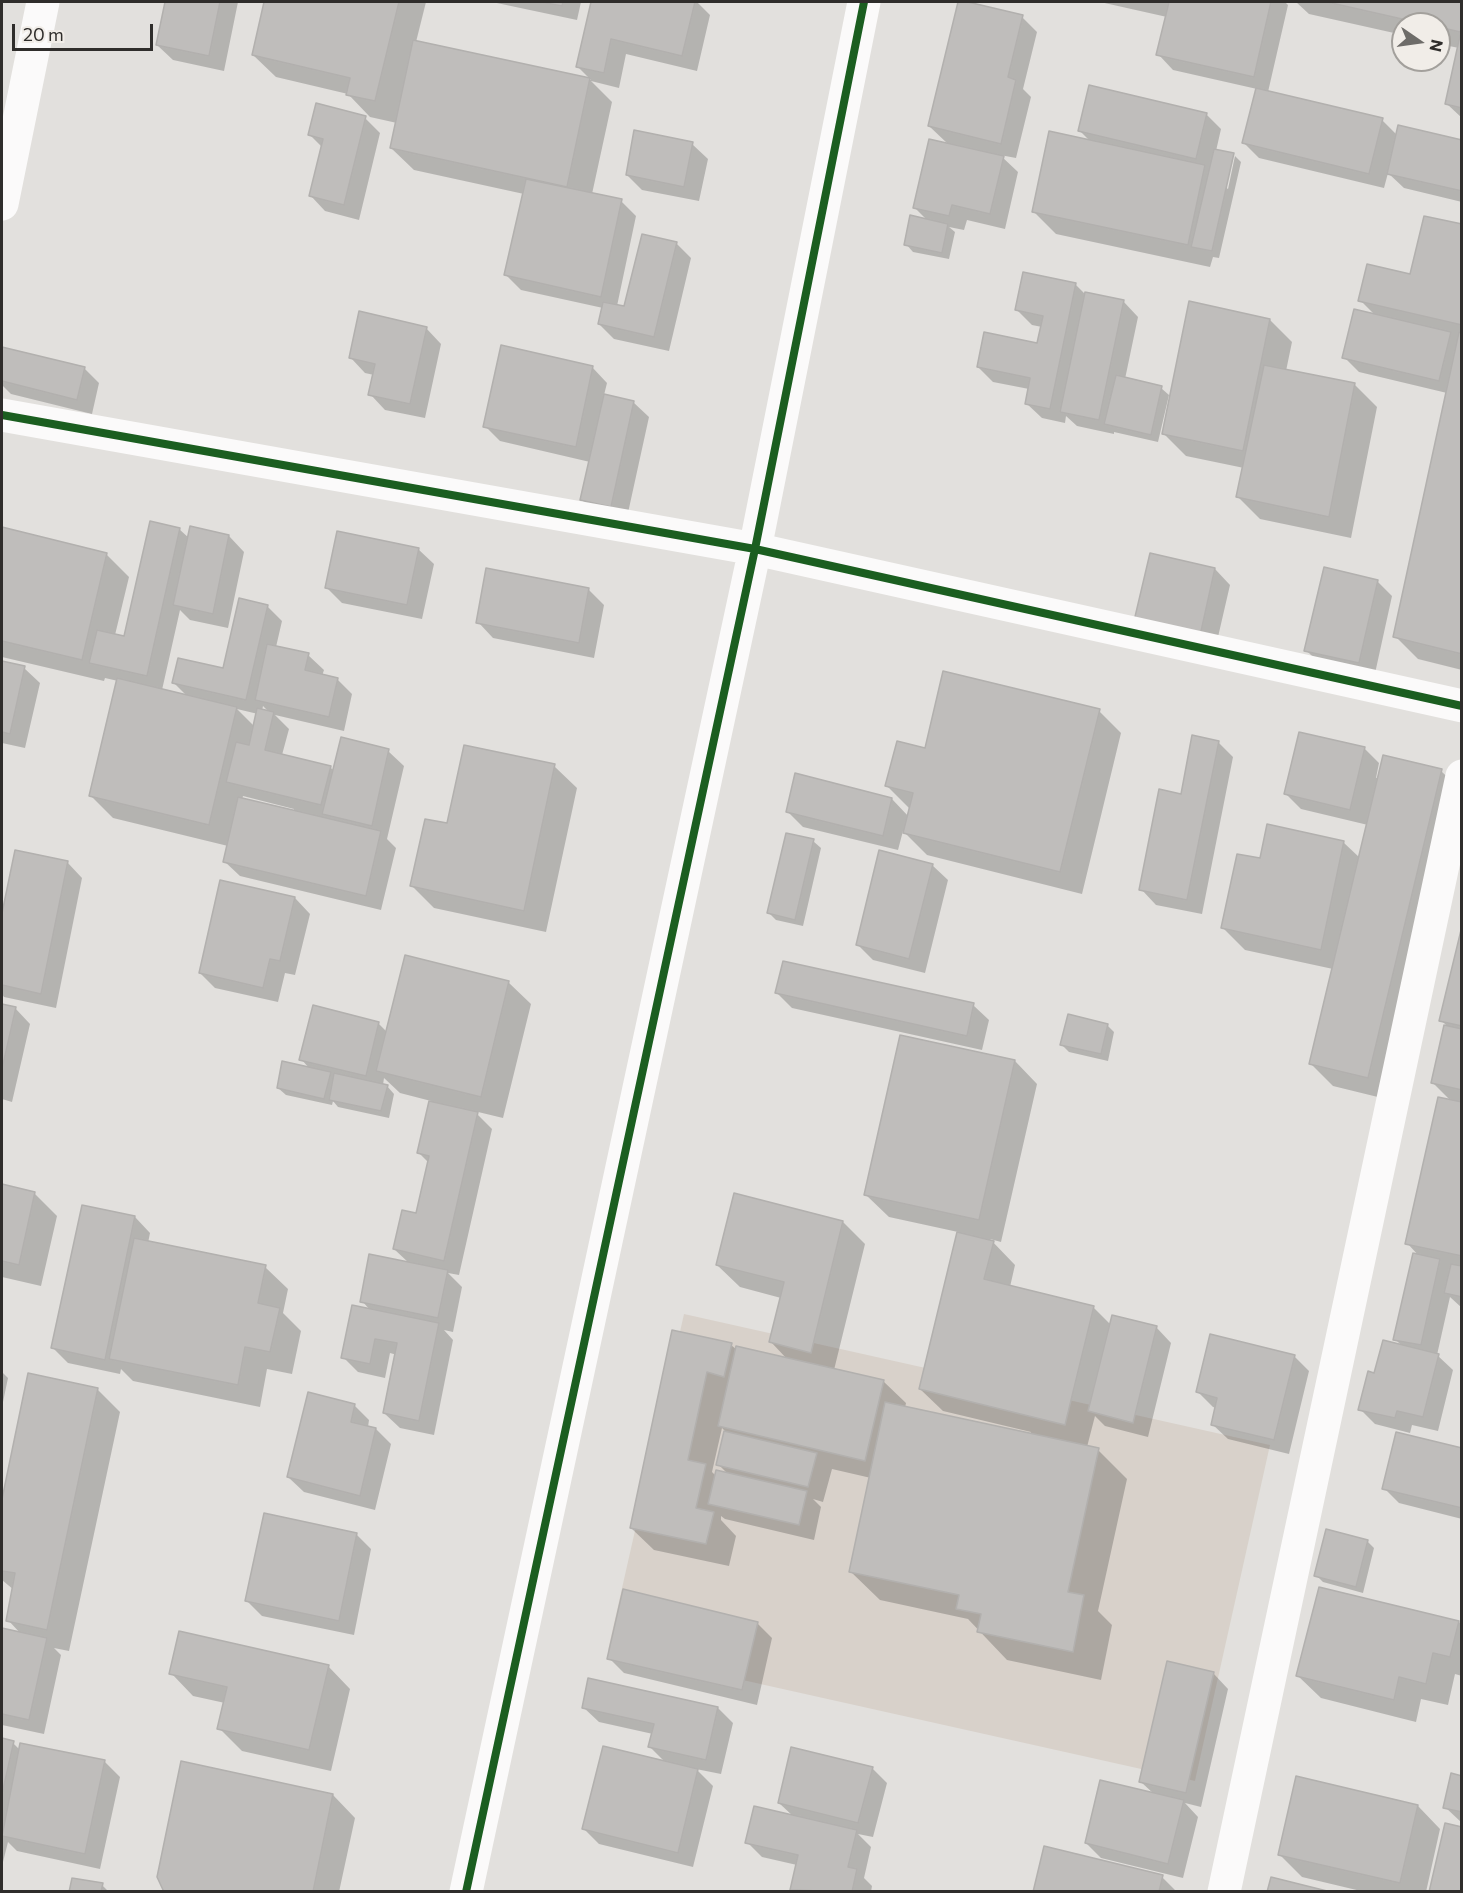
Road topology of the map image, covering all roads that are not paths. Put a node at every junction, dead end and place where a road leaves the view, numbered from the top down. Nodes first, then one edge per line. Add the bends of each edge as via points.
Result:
1 (43, 2) edge
2 (864, 2) edge
3 (2, 204) edge
4 (2, 415) edge
5 (755, 549) junction
6 (1461, 706) edge
7 (1461, 776) edge
8 (466, 1892) edge
9 (1224, 1892) edge

1 - 3 street
2 - 5 street
4 - 5 street
5 - 6 street
5 - 8 street
7 - 9 street

